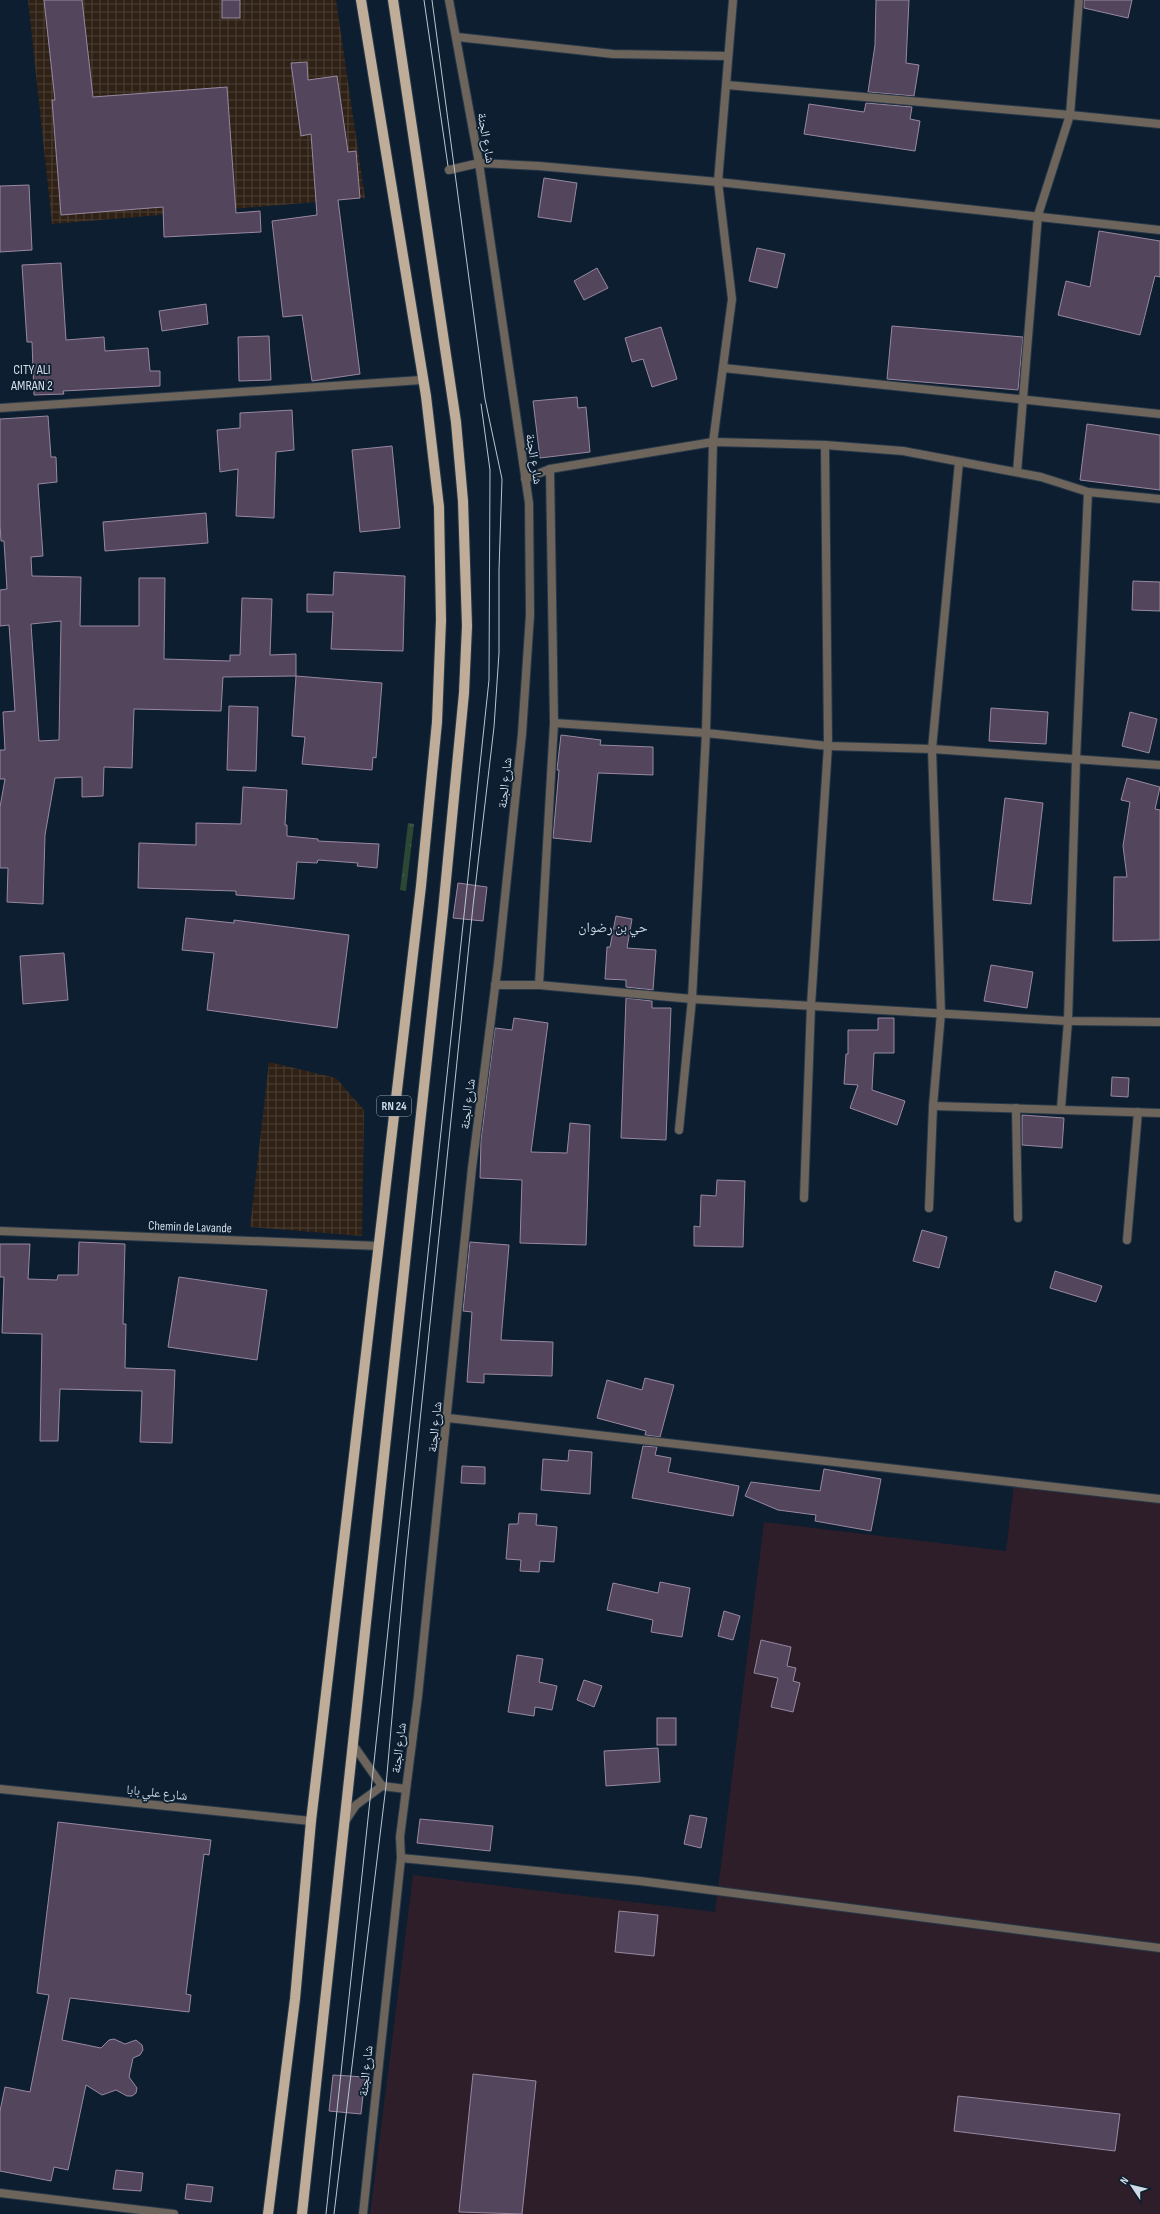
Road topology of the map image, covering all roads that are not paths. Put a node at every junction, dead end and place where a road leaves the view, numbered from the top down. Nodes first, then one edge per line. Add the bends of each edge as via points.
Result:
1 (361, 0) edge
2 (393, 0) edge
3 (449, 0) edge
4 (733, 0) edge
5 (1079, 0) edge
6 (457, 37) junction
7 (728, 56) junction
8 (726, 85) junction
9 (1070, 115) junction
10 (1160, 124) edge
11 (479, 163) junction
12 (449, 170) dead end
13 (718, 182) junction
14 (1038, 215) junction
15 (1160, 230) edge
16 (723, 368) junction
17 (422, 380) junction
18 (1023, 399) junction
19 (0, 408) edge
20 (1160, 414) edge
21 (713, 442) junction
22 (825, 445) junction
23 (959, 462) junction
24 (550, 469) junction
25 (1017, 472) junction
26 (525, 479) junction
27 (1088, 492) junction
28 (1160, 499) edge
29 (554, 723) junction
30 (706, 733) junction
31 (828, 746) junction
32 (932, 749) junction
33 (1076, 760) junction
34 (1160, 765) edge
35 (496, 985) junction
36 (539, 985) junction
37 (692, 999) junction
38 (811, 1005) junction
39 (941, 1013) junction
40 (1068, 1021) junction
41 (1160, 1022) edge
42 (933, 1106) junction
43 (1016, 1108) junction
44 (1061, 1108) junction
45 (1138, 1112) junction
46 (1160, 1113) edge
47 (679, 1130) dead end
48 (804, 1198) dead end
49 (929, 1208) dead end
50 (1018, 1218) dead end
51 (0, 1231) edge
52 (1127, 1240) dead end
53 (379, 1246) junction
54 (448, 1418) junction
55 (1160, 1499) edge
56 (354, 1746) junction
57 (382, 1786) junction
58 (0, 1789) edge
59 (406, 1789) junction
60 (311, 1821) junction
61 (344, 1827) junction
62 (401, 1858) junction
63 (1160, 1948) edge
64 (0, 2193) edge
65 (174, 2214) edge
66 (268, 2214) edge
67 (302, 2214) edge
68 (363, 2214) edge

1 - 17 main road, RN 24
2 - 56 main road, RN 24 via 456,422 463,501 467,626 464,693 444,904
3 - 6 street, شارع الجنة
4 - 7 street
5 - 9 street
6 - 7 street via 613,54
6 - 11 street, شارع الجنة
7 - 8 street
8 - 9 street
8 - 13 street
9 - 10 street
9 - 14 street
11 - 12 street
11 - 13 street
11 - 26 street, شارع الجنة
13 - 14 street
13 - 16 street via 732,299
14 - 15 street
14 - 18 street
16 - 18 street
16 - 21 street
17 - 19 street
17 - 53 main road, RN 24 via 439,508 441,620 437,722 421,886
18 - 20 street
18 - 25 street
21 - 22 street
21 - 24 street
21 - 30 street
22 - 23 street via 903,451
22 - 31 street
23 - 25 street
23 - 32 street
24 - 26 street
24 - 29 street
25 - 27 street
26 - 35 street, شارع الجنة via 529,503 530,615 522,734
27 - 28 street
27 - 33 street
29 - 30 street
29 - 36 street
30 - 31 street
30 - 37 street
31 - 32 street
31 - 38 street
32 - 33 street
32 - 39 street
33 - 34 street
33 - 40 street
35 - 36 street
35 - 54 street, شارع الجنة via 472,1168
36 - 37 street
37 - 38 street
37 - 47 street
38 - 39 street
38 - 48 street
39 - 40 street
39 - 42 street
40 - 41 street
40 - 44 street
42 - 43 street
42 - 49 street
43 - 44 street
43 - 50 street
44 - 45 street
45 - 46 street
45 - 52 street
51 - 53 street, Chemin de Lavande
53 - 60 main road, RN 24
54 - 55 street
54 - 59 street, شارع الجنة
56 - 57 street
56 - 61 main road, RN 24
57 - 59 street
57 - 61 street via 356,1805
58 - 60 street, شارع علي بابا
59 - 62 street, شارع الجنة via 400,1837
60 - 66 main road, RN 24 via 295,1999
61 - 67 main road, RN 24
62 - 63 street via 640,1881
62 - 68 street, شارع الجنة
64 - 65 street

